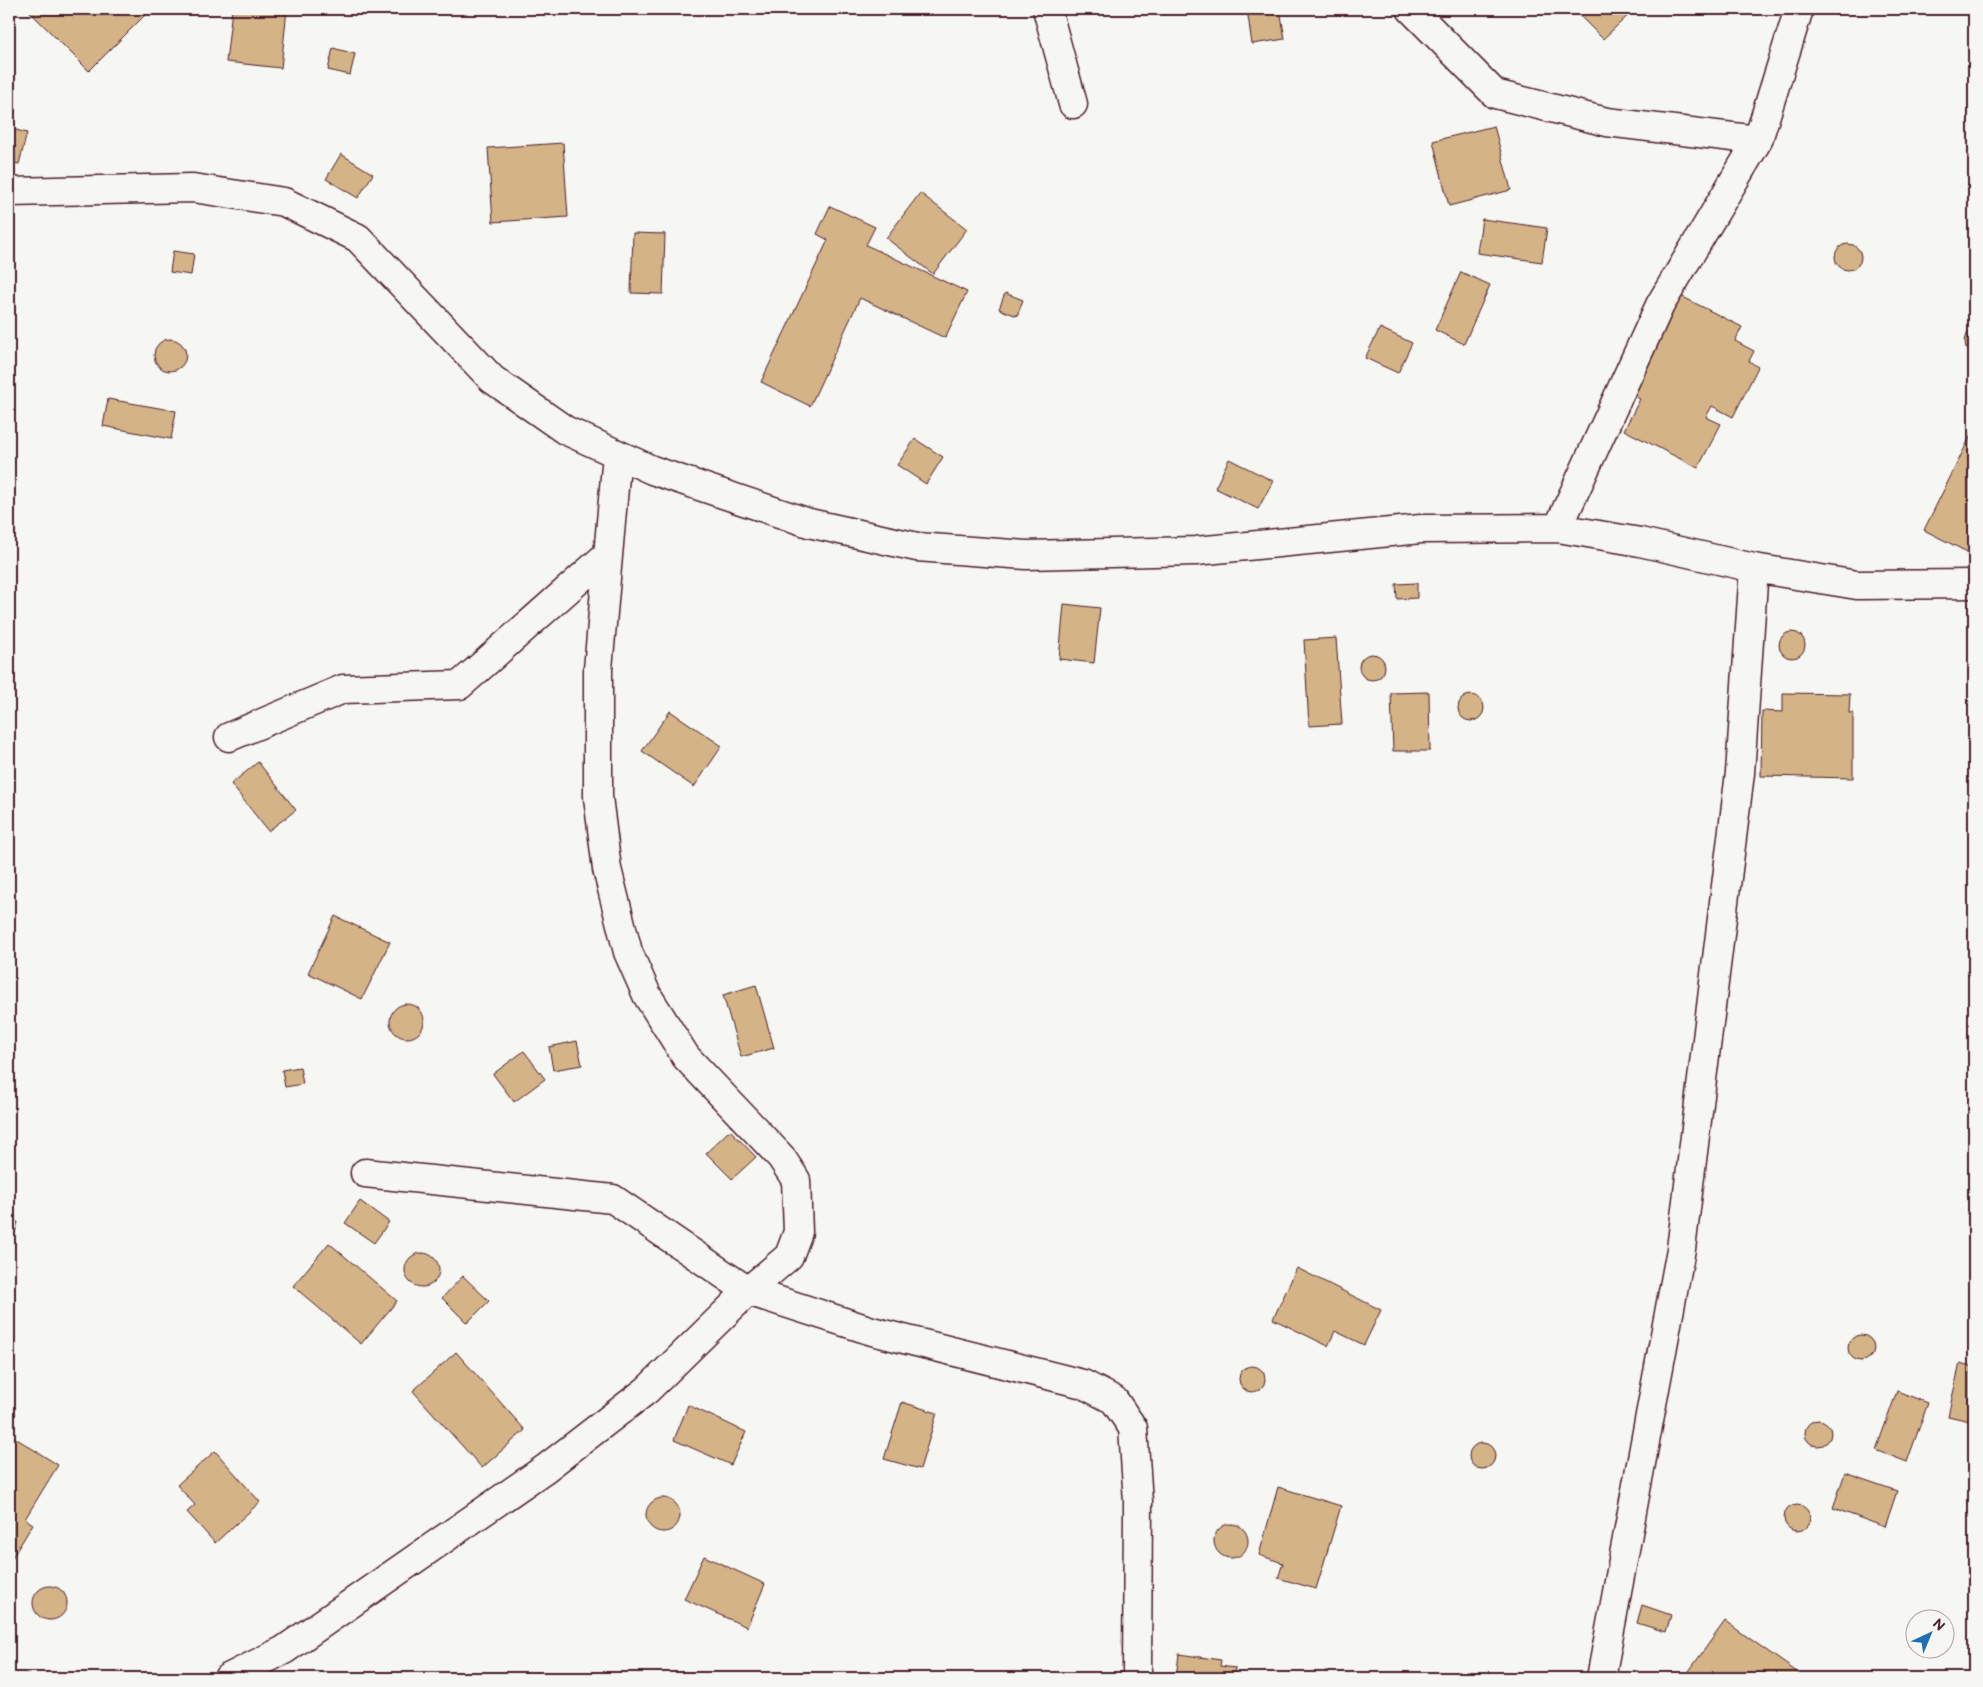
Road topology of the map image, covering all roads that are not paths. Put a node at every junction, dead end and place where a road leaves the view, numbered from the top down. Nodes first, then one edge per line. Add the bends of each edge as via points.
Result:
1 (1047, 9) edge
2 (1411, 9) edge
3 (1799, 9) edge
4 (1073, 104) dead end
5 (1758, 140) junction
6 (9, 192) edge
7 (617, 454) junction
8 (1558, 528) junction
9 (608, 554) junction
10 (1754, 568) junction
11 (1974, 584) edge
12 (229, 737) dead end
13 (365, 1173) dead end
14 (748, 1291) junction
15 (228, 1678) edge
16 (1137, 1678) edge
17 (1601, 1678) edge

1 - 4 street
2 - 5 street via 1495,94 1607,122
3 - 5 street
5 - 8 street via 1660,305
6 - 7 street via 193,188 284,202 358,238 492,379 565,430
7 - 8 street via 652,470 809,524 917,547 1026,555 1196,551 1421,530
7 - 9 street
8 - 10 street via 1640,542
9 - 12 street via 460,685 343,689
9 - 14 street via 598,669 598,797 607,869 628,952 647,995 686,1057 781,1157 796,1180 798,1232 789,1256
10 - 11 street via 1857,585
10 - 17 street via 1740,773 1681,1249
13 - 14 street via 613,1199
14 - 15 street via 647,1390 546,1468 284,1650
14 - 16 street via 872,1331 1083,1384 1114,1400 1133,1428 1138,1502

